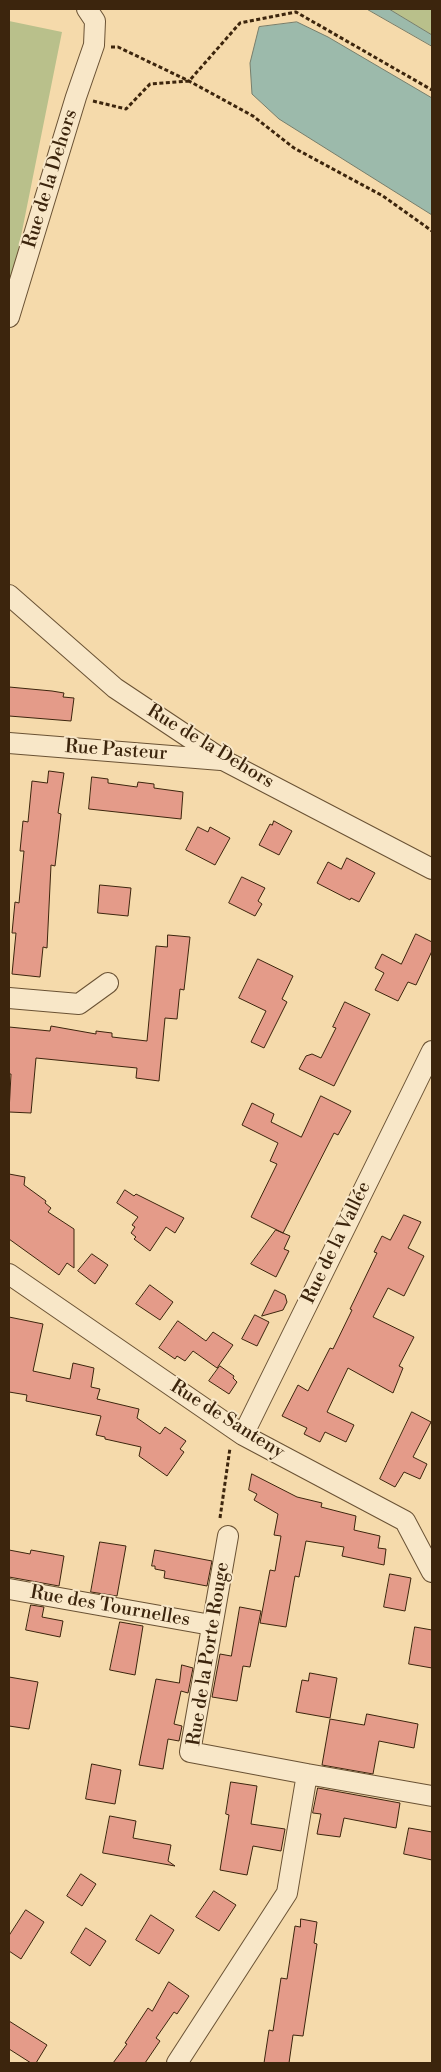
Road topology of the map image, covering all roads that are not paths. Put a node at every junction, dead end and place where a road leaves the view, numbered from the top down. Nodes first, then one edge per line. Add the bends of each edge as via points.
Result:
1 (87, 9) edge
2 (9, 317) edge
3 (9, 595) edge
4 (9, 743) edge
5 (223, 760) junction
6 (432, 869) edge
7 (108, 983) dead end
8 (9, 998) edge
9 (432, 1050) edge
10 (9, 1274) edge
11 (242, 1435) junction
12 (228, 1536) road end
13 (432, 1572) edge
14 (9, 1589) edge
15 (211, 1625) junction
16 (308, 1774) junction
17 (432, 1796) edge
18 (177, 2063) edge

1 - 2 street, Rue de la Dehors via 95,21 94,45
3 - 5 street, Rue de la Dehors via 115,688
4 - 5 street, Rue Pasteur
5 - 6 street, Rue de la Dehors
7 - 8 street via 79,1004
9 - 11 street, Rue de la Vallée
10 - 11 street, Rue de Santeny
11 - 13 street, Rue de Santeny via 405,1521
12 - 15 street, Rue de la Porte Rouge
14 - 15 street, Rue des Tournelles
15 - 16 street, Rue de la Porte Rouge via 190,1752
16 - 17 street
16 - 18 street via 287,1894

